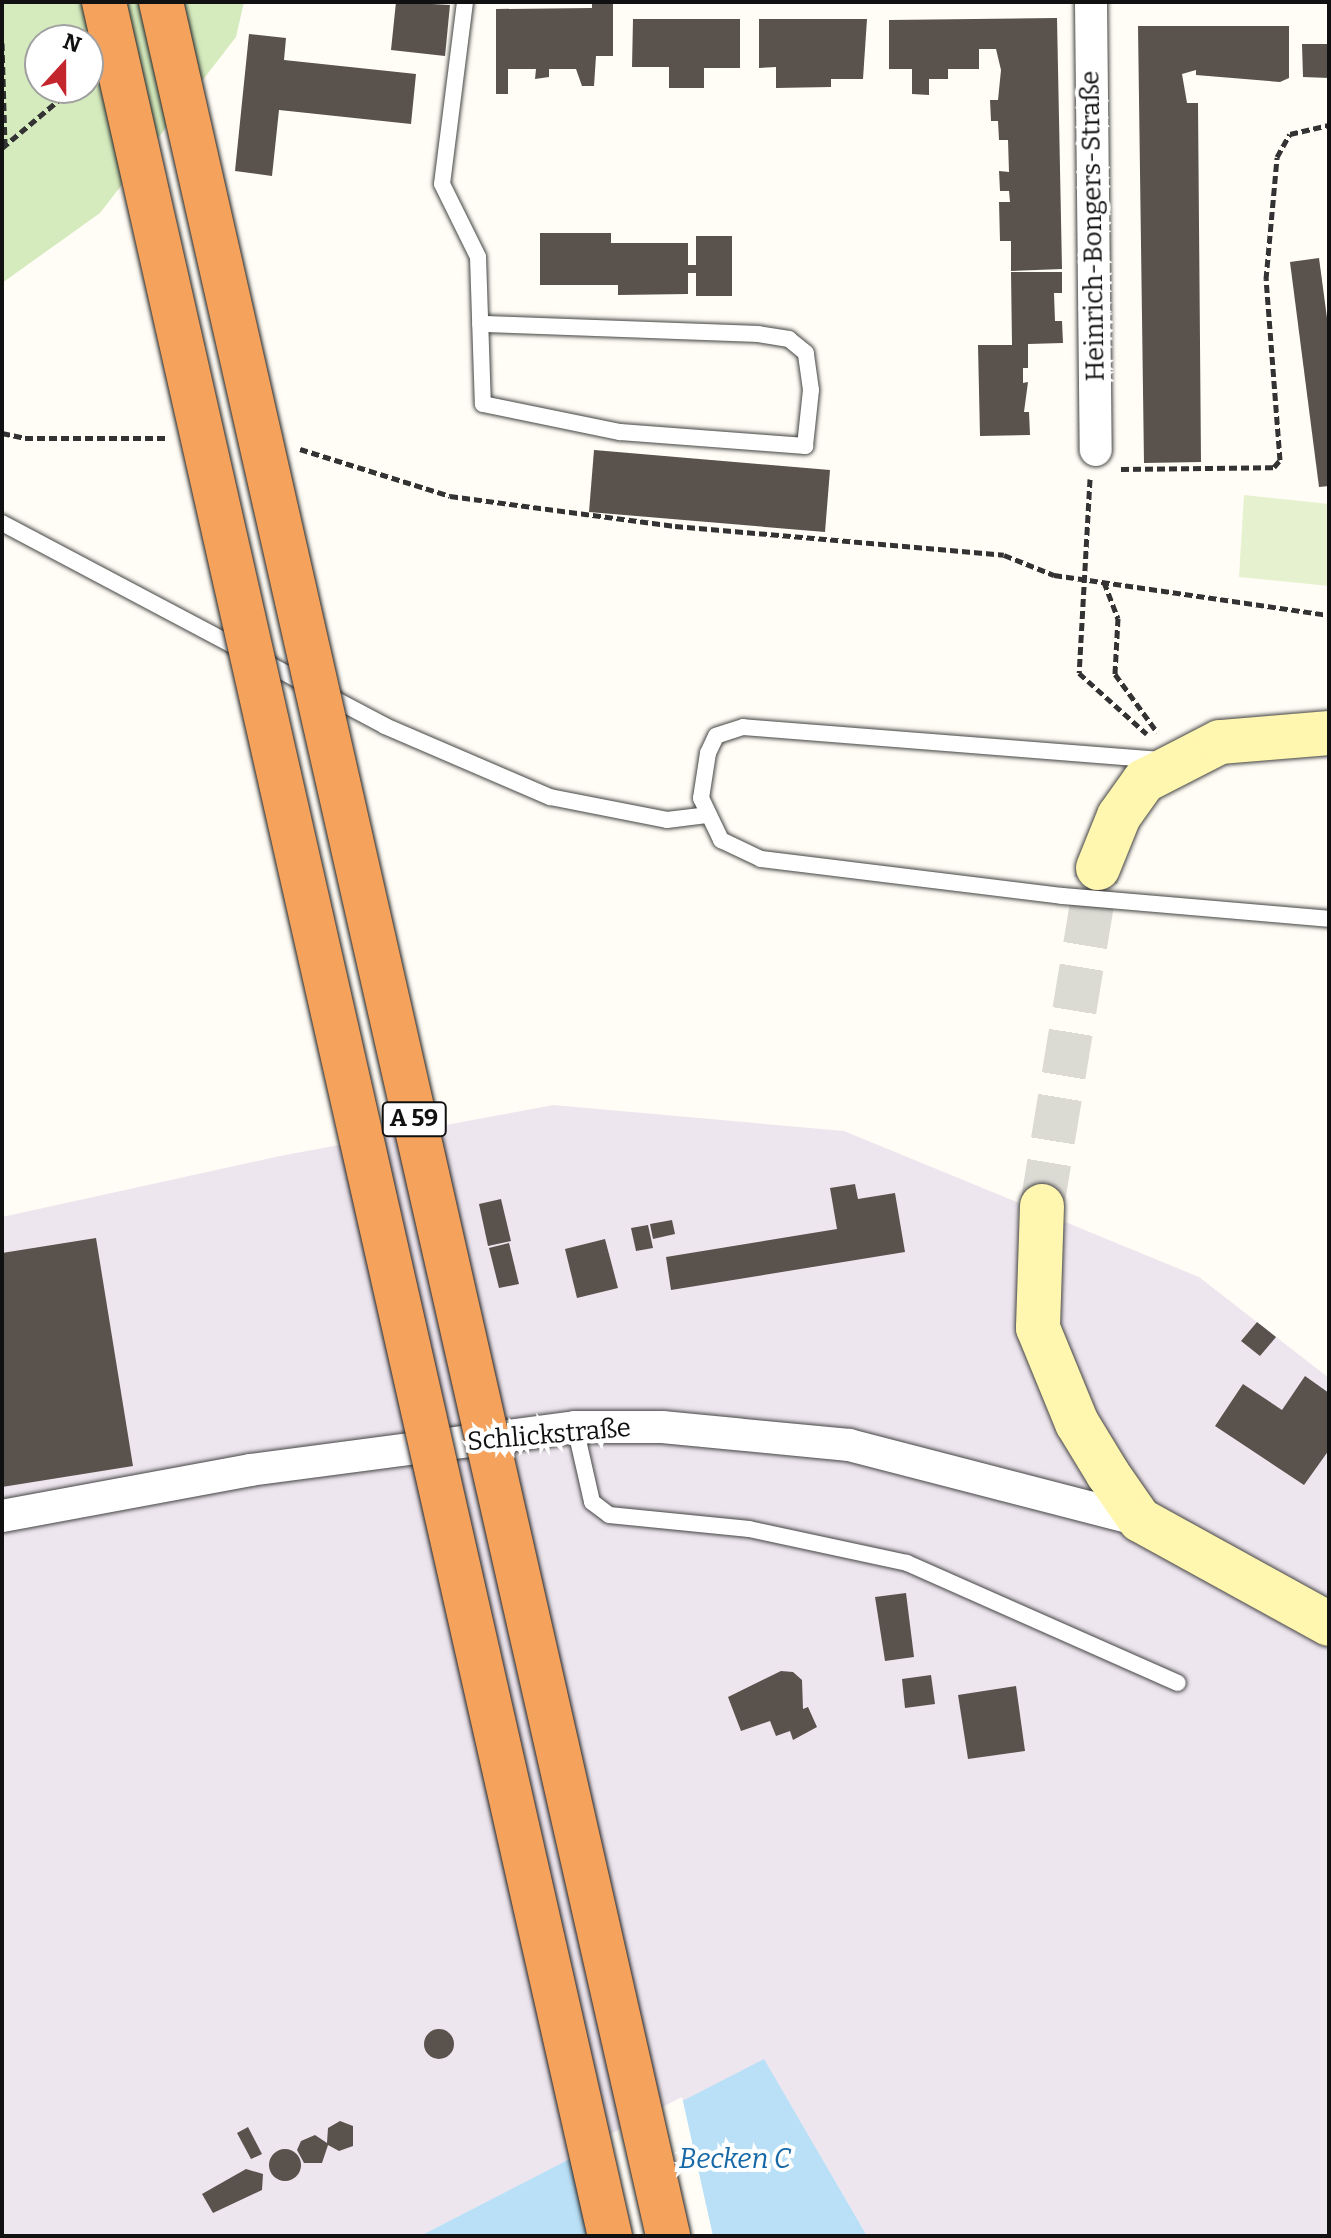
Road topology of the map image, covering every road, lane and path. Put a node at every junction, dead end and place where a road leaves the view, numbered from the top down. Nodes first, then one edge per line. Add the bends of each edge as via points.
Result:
1 (104, 2) edge
2 (161, 2) edge
3 (465, 2) edge
4 (1091, 2) edge
5 (2, 43) edge
6 (54, 104) edge
7 (1329, 125) edge
8 (4, 146) edge
9 (480, 324) junction
10 (1094, 460) junction
11 (450, 496) dead end
12 (2, 523) edge
13 (1081, 579) junction
14 (1104, 581) junction
15 (1329, 615) edge
16 (1329, 733) edge
17 (1178, 762) junction
18 (705, 815) junction
19 (1098, 868) tunnel mouth
20 (1329, 919) edge
21 (1042, 1206) tunnel mouth
22 (575, 1427) junction
23 (2, 1516) edge
24 (1140, 1520) junction
25 (1329, 1624) edge
26 (1178, 1683) dead end
27 (610, 2236) edge
28 (668, 2236) edge

1 - 27 highway, A 59, bridge
2 - 28 highway, A 59, bridge
3 - 9 lane via 442,184 478,257
4 - 10 street, Heinrich-Bongers-Straße
5 - 8 path
6 - 8 path
7 - 10 path via 1290,134 1277,157 1266,279 1280,460 1274,467
9 - 9 lane via 483,404 620,432 805,446 811,390 806,353 789,339
10 - 13 path
11 - 13 path via 660,524 1004,555 1054,575
12 - 18 lane via 385,726 550,797 667,820
13 - 14 path
13 - 17 path via 1079,673
14 - 15 path
14 - 17 path via 1118,618 1115,674
16 - 17 street via 1220,742
17 - 18 lane via 743,727 716,736 708,753 701,798
17 - 19 street via 1144,781 1119,816
18 - 20 lane via 721,840 761,859 1062,896
21 - 24 street via 1038,1328 1077,1423
22 - 23 street, Schlickstraße via 250,1470
22 - 24 street, Schlickstraße via 662,1427 849,1445
22 - 26 lane via 592,1502 609,1515 749,1529 907,1563
24 - 25 street

